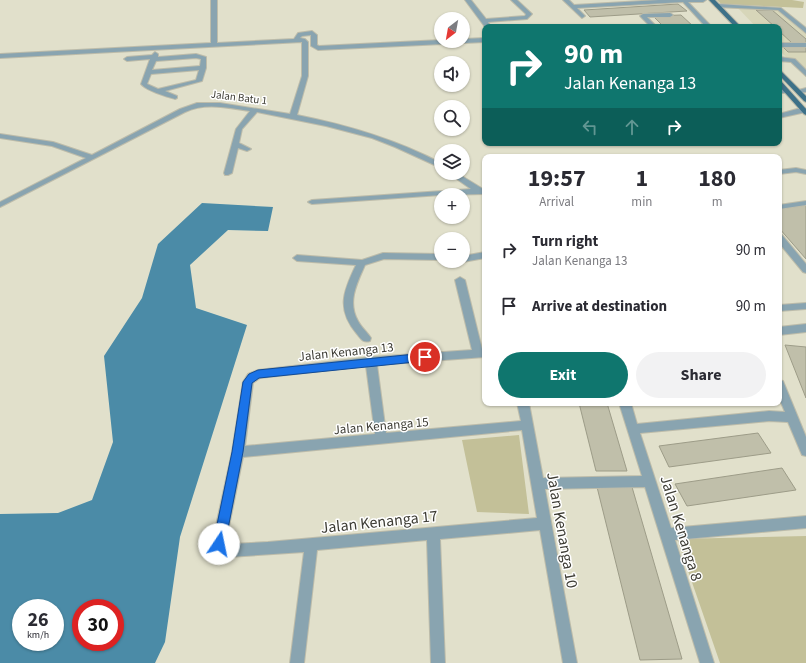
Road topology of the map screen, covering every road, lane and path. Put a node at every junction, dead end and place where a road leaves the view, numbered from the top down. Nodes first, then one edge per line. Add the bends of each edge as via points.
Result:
1 (214, 0) edge
2 (468, 0) edge
3 (514, 0) edge
4 (566, 0) edge
5 (684, 0) edge
6 (703, 0) edge
7 (712, 0) edge
8 (624, 2) edge
9 (708, 5) dead end
10 (718, 6) junction
11 (573, 7) junction
12 (670, 15) dead end
13 (582, 16) dead end
14 (485, 21) junction
15 (486, 24) edge
16 (651, 24) edge
17 (706, 24) edge
18 (735, 24) edge
19 (806, 31) edge
20 (296, 40) junction
21 (482, 40) edge
22 (470, 41) edge
23 (434, 42) edge
24 (214, 44) junction
25 (806, 45) edge
26 (782, 46) edge
27 (157, 47) junction
28 (782, 49) edge
29 (0, 56) edge
30 (154, 58) junction
31 (127, 59) dead end
32 (782, 59) edge
33 (793, 60) junction
34 (203, 68) junction
35 (148, 72) junction
36 (782, 74) edge
37 (806, 74) edge
38 (806, 90) edge
39 (156, 91) junction
40 (783, 91) edge
41 (798, 91) junction
42 (176, 97) dead end
43 (806, 100) edge
44 (255, 110) junction
45 (805, 112) edge
46 (782, 115) edge
47 (293, 116) junction
48 (0, 136) edge
49 (236, 144) junction
50 (247, 149) dead end
51 (92, 157) junction
52 (434, 162) edge
53 (782, 172) edge
54 (806, 172) edge
55 (228, 173) dead end
56 (462, 180) edge
57 (482, 193) edge
58 (312, 202) dead end
59 (806, 203) edge
60 (0, 205) edge
61 (782, 207) edge
62 (782, 241) edge
63 (482, 256) edge
64 (434, 257) edge
65 (296, 258) dead end
66 (470, 258) edge
67 (362, 263) junction
68 (806, 270) edge
69 (460, 280) dead end
70 (782, 306) edge
71 (806, 306) edge
72 (806, 328) edge
73 (782, 331) edge
74 (366, 338) dead end
75 (481, 353) edge
76 (371, 361) junction
77 (782, 392) edge
78 (524, 406) edge
79 (626, 406) edge
80 (791, 417) junction
81 (527, 425) junction
82 (633, 429) junction
83 (382, 439) junction
84 (806, 451) edge
85 (238, 452) junction
86 (650, 481) junction
87 (537, 484) junction
88 (806, 522) edge
89 (544, 524) junction
90 (433, 533) junction
91 (666, 535) junction
92 (311, 545) junction
93 (297, 663) edge
94 (438, 663) edge
95 (570, 663) edge
96 (707, 663) edge

1 - 24 street
2 - 14 street
3 - 14 street via 530,14 526,17
4 - 11 street
5 - 6 street
5 - 8 street
5 - 17 street
6 - 9 main road
7 - 10 main road
8 - 11 street
10 - 18 main road
10 - 19 street via 779,9
11 - 13 street
12 - 16 street via 643,16
14 - 15 street
20 - 23 street via 300,34 312,33 314,46 318,48
20 - 24 street
20 - 47 street via 305,42 305,76
21 - 22 street
24 - 27 street
25 - 26 street
27 - 29 street
27 - 30 street
28 - 33 street
30 - 31 street
30 - 34 street via 200,57 204,58
30 - 35 street
32 - 33 street
33 - 37 street
34 - 35 street
34 - 39 street via 199,81
35 - 39 street via 144,84
36 - 41 main road
38 - 41 street
39 - 42 street
40 - 45 main road
41 - 43 main road
44 - 47 street, Jalan Batu 1
44 - 49 street via 241,125
44 - 51 street, Jalan Batu 1 via 202,105 190,107
45 - 46 street via 793,110
47 - 52 street, Jalan Batu 1 via 386,141
48 - 51 street via 53,144
49 - 50 street
49 - 55 street
51 - 60 street, Jalan Batu 1
53 - 54 street
56 - 57 street
57 - 58 street
59 - 61 street
62 - 68 street
63 - 66 street
64 - 67 street via 382,256
65 - 67 street
67 - 74 street via 346,300 351,318
69 - 75 street
70 - 71 street
72 - 73 street
75 - 76 street, Jalan Kenanga 13
76 - 83 street
76 - 85 street, Jalan Kenanga 13 via 258,374 252,377 248,382
77 - 80 street
78 - 81 street, Jalan Kenanga 10
79 - 82 street, Jalan Kenanga 8
80 - 82 street via 770,416
80 - 84 street
81 - 83 street, Jalan Kenanga 15
81 - 87 street, Jalan Kenanga 10
82 - 86 street, Jalan Kenanga 8
83 - 85 street, Jalan Kenanga 15
85 - 92 street, Jalan Kenanga 17 via 219,544 229,551
86 - 87 street
86 - 91 street, Jalan Kenanga 8
87 - 89 street, Jalan Kenanga 10
88 - 91 street
89 - 90 street, Jalan Kenanga 17
89 - 95 street, Jalan Kenanga 10
90 - 92 street, Jalan Kenanga 17
90 - 94 street
91 - 96 street, Jalan Kenanga 8
92 - 93 street

